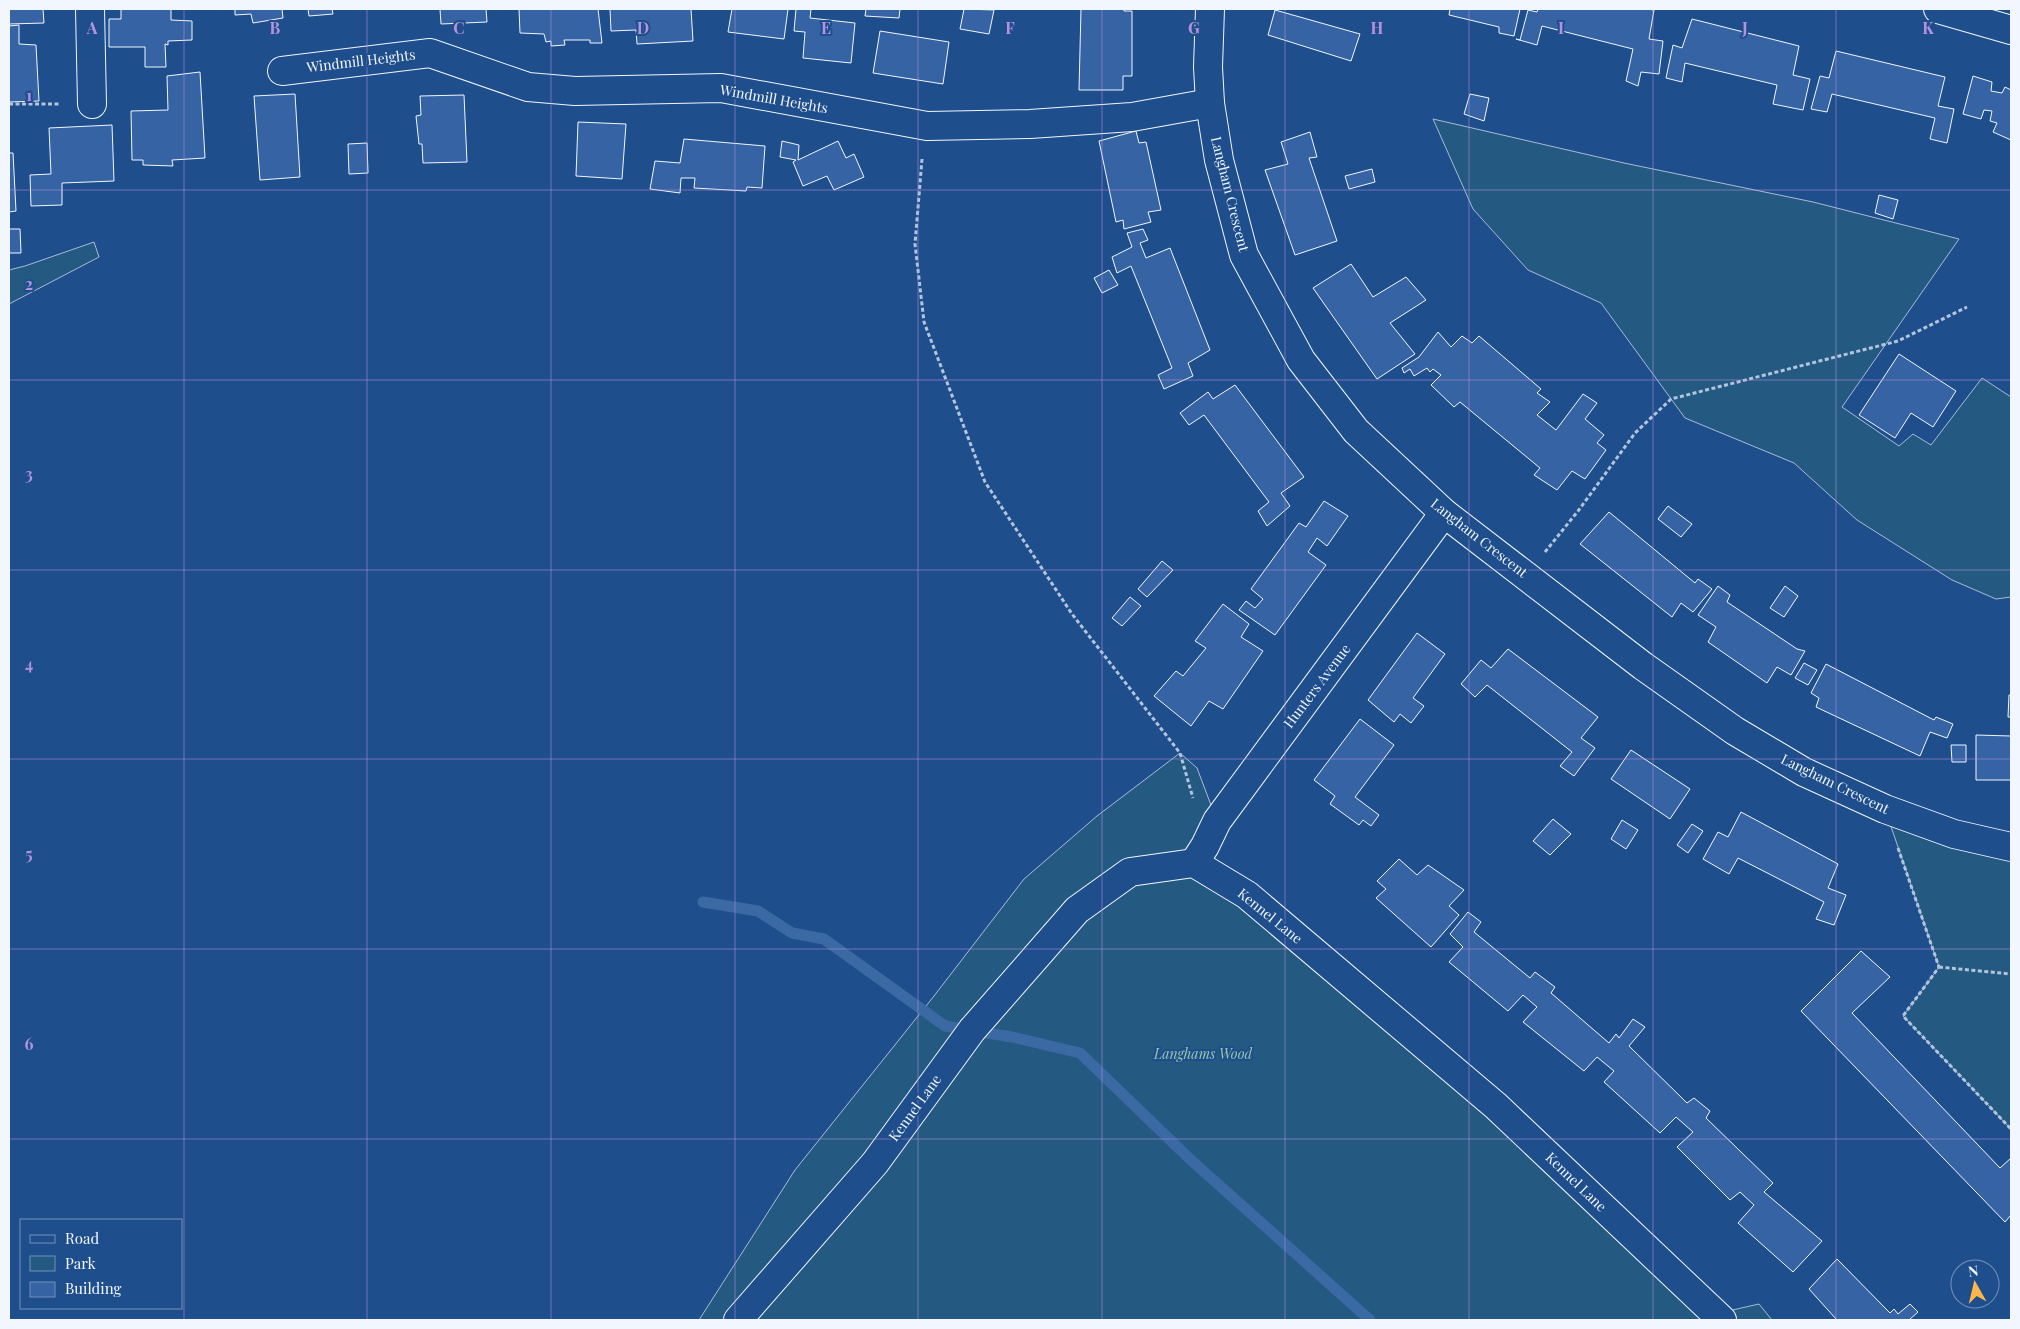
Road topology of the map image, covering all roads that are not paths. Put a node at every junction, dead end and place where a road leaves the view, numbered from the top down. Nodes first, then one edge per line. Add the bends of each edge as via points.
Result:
1 (90, 9) edge
2 (1210, 9) edge
3 (1938, 9) edge
4 (2011, 30) edge
5 (282, 71) dead end
6 (1210, 103) junction
7 (92, 104) road end
8 (1444, 513) junction
9 (2011, 847) edge
10 (1200, 854) junction
11 (738, 1320) edge
12 (1722, 1320) edge

1 - 7 street
2 - 6 street, Langham Crescent
3 - 4 street
5 - 6 street, Windmill Heights via 430,53 528,87 575,92 721,88 926,126 1030,124 1132,117
6 - 8 street, Langham Crescent via 1219,160 1244,255 1283,329 1301,360 1356,431
8 - 9 street, Langham Crescent via 1643,666 1735,731 1804,772 1885,809 1954,834
8 - 10 street, Hunters Avenue via 1216,821
10 - 11 street, Kennel Lane via 1130,872 1077,910 972,1030 874,1163
10 - 12 street, Kennel Lane via 1496,1106

